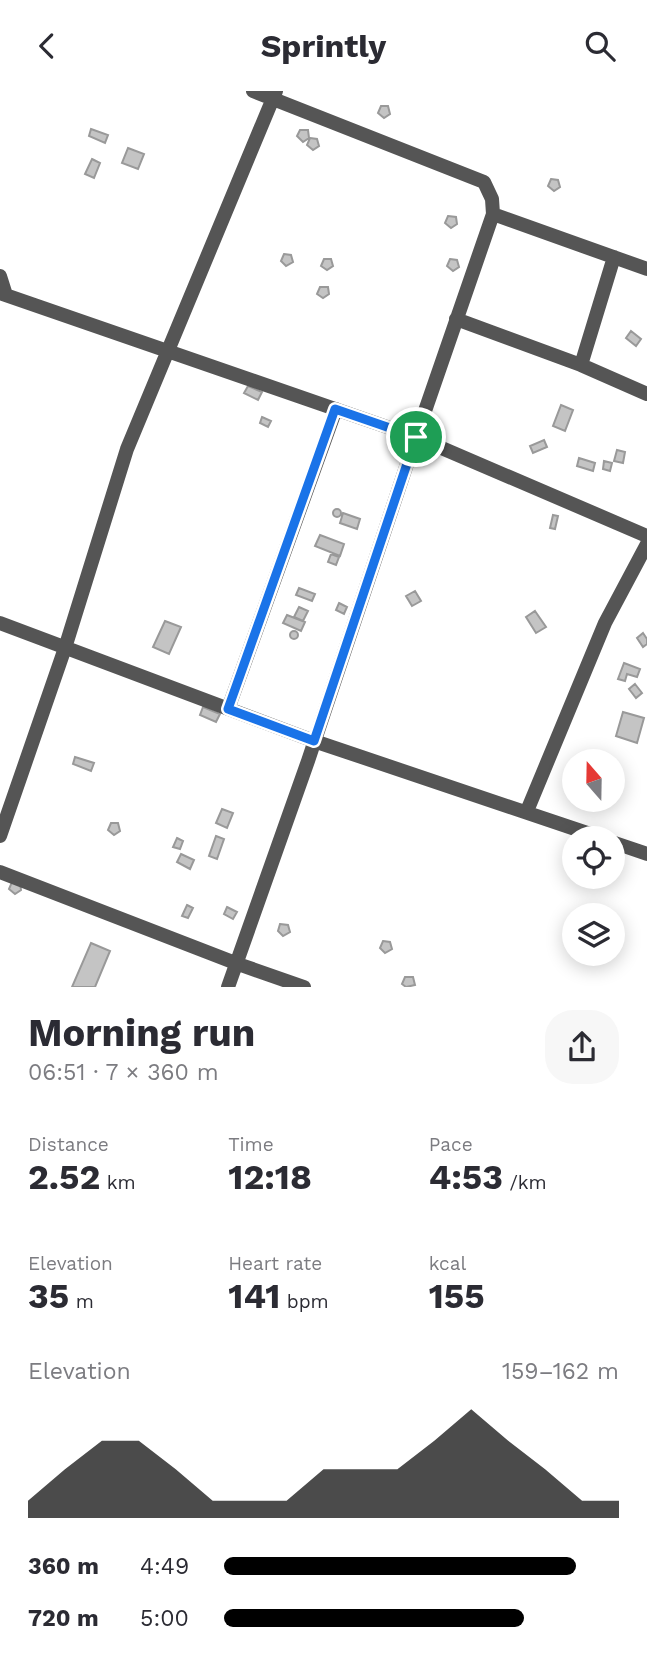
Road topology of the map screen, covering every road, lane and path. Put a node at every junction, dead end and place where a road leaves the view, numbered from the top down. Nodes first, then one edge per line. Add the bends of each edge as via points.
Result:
1 (253, 91) edge
2 (275, 95) edge
3 (493, 214) junction
4 (614, 257) junction
5 (647, 268) edge
6 (0, 277) edge
7 (3, 294) edge
8 (456, 319) junction
9 (167, 352) junction
10 (581, 365) junction
11 (647, 394) edge
12 (335, 409) junction
13 (416, 437) junction
14 (647, 536) edge
15 (647, 544) edge
16 (0, 623) edge
17 (65, 648) junction
18 (228, 709) junction
19 (314, 741) junction
20 (527, 811) junction
21 (569, 826) edge
22 (0, 836) edge
23 (625, 846) edge
24 (647, 854) edge
25 (0, 872) edge
26 (237, 964) junction
27 (228, 987) edge
28 (304, 987) edge

1 - 2 street
2 - 3 street via 484,182
2 - 9 street
3 - 4 street
3 - 8 street
4 - 5 street
4 - 10 street
6 - 7 street
7 - 9 street
8 - 10 street
8 - 13 street
9 - 12 street
9 - 17 street via 127,449
10 - 11 street
12 - 13 street
12 - 18 street
13 - 14 street
13 - 19 street
15 - 20 street via 605,622
16 - 17 street
17 - 18 street
17 - 22 street
18 - 19 street
19 - 20 street
19 - 26 street
20 - 21 street
23 - 24 street
25 - 26 street
26 - 27 street
26 - 28 street

